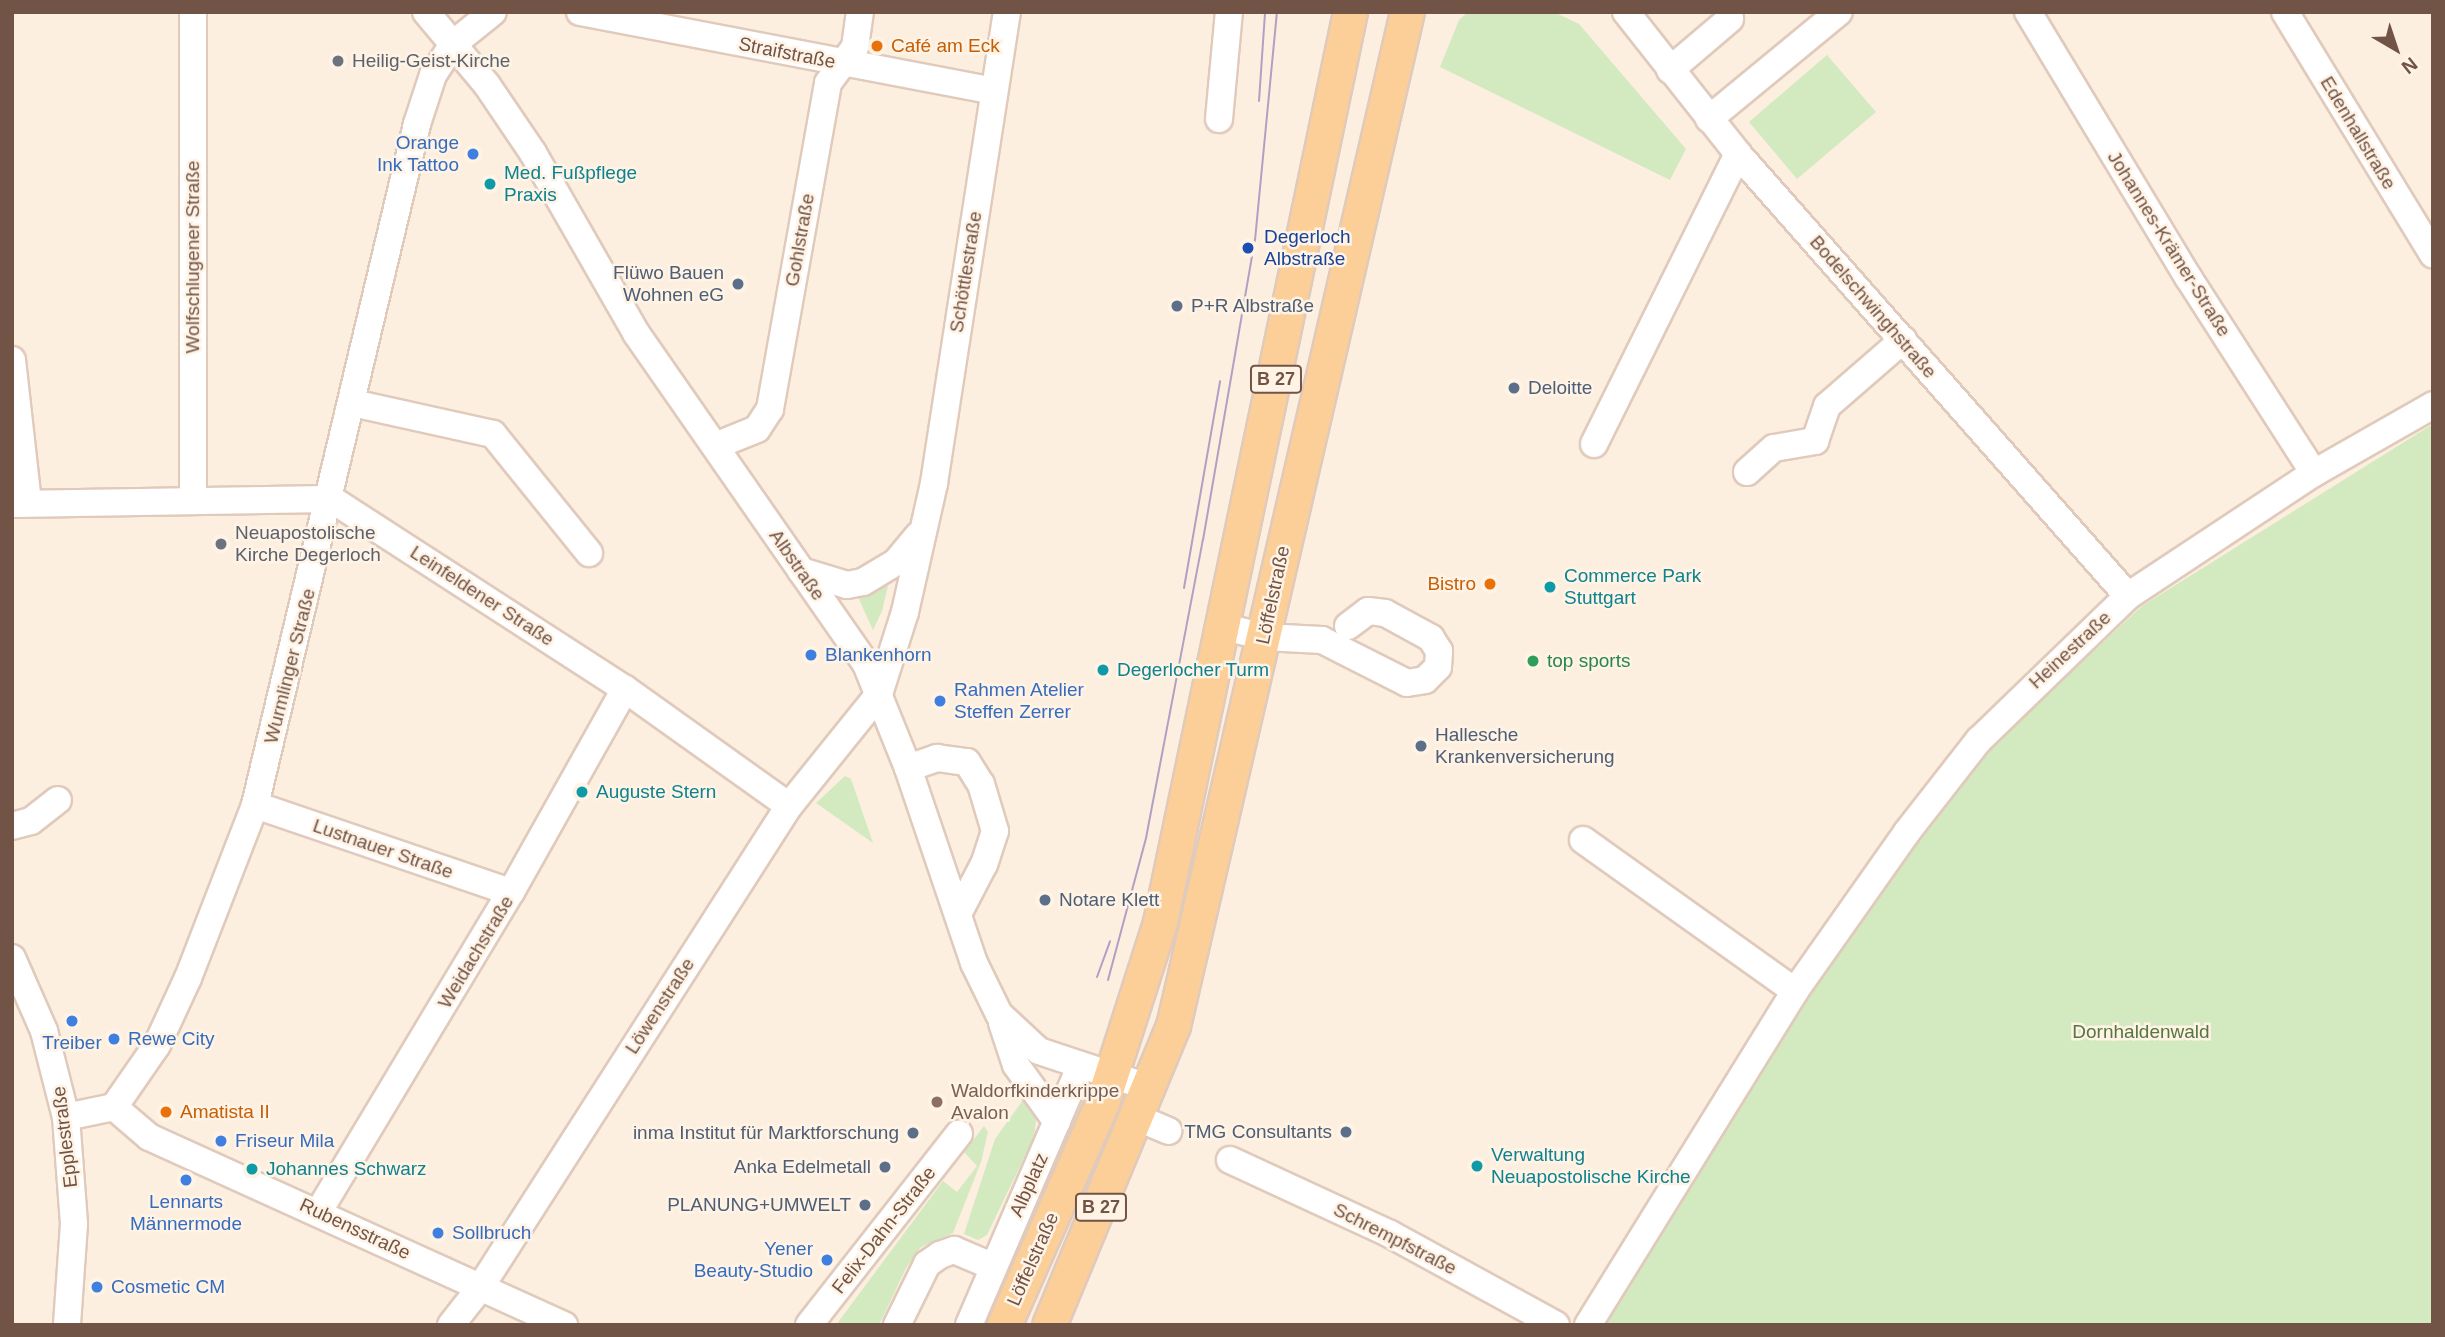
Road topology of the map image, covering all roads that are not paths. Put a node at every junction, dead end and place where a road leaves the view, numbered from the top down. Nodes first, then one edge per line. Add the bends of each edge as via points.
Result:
1 (192, 12) edge
2 (426, 12) edge
3 (493, 12) edge
4 (580, 12) edge
5 (860, 12) edge
6 (1007, 12) edge
7 (1229, 12) edge
8 (1350, 12) edge
9 (1407, 12) edge
10 (1626, 12) edge
11 (2028, 12) edge
12 (2285, 12) edge
13 (1822, 17) edge
14 (1730, 19) dead end
15 (453, 44) junction
16 (846, 65) junction
17 (1670, 70) junction
18 (994, 91) junction
19 (1219, 119) dead end
20 (1709, 119) junction
21 (1738, 154) junction
22 (2433, 254) edge
23 (1903, 340) junction
24 (12, 360) edge
25 (353, 403) junction
26 (2433, 405) edge
27 (1594, 444) dead end
28 (715, 446) junction
29 (1747, 472) dead end
30 (2314, 473) junction
31 (331, 499) junction
32 (193, 501) junction
33 (20, 503) edge
34 (923, 530) junction
35 (589, 553) dead end
36 (801, 571) junction
37 (2128, 596) junction
38 (1348, 626) dead end
39 (1224, 627) junction
40 (1264, 636) junction
41 (625, 689) junction
42 (879, 694) junction
43 (908, 768) junction
44 (58, 800) dead end
45 (255, 805) junction
46 (789, 806) junction
47 (12, 826) edge
48 (1583, 840) dead end
49 (512, 892) junction
50 (959, 912) junction
51 (12, 958) edge
52 (1795, 991) junction
53 (999, 1014) junction
54 (1081, 1065) junction
55 (1112, 1075) junction
56 (1151, 1088) junction
57 (114, 1107) junction
58 (66, 1117) junction
59 (1057, 1122) junction
60 (959, 1135) dead end
61 (1230, 1160) dead end
62 (319, 1211) junction
63 (994, 1267) junction
64 (480, 1288) junction
65 (67, 1325) edge
66 (451, 1325) edge
67 (564, 1325) edge
68 (809, 1325) edge
69 (897, 1325) edge
70 (968, 1325) edge
71 (1004, 1325) edge
72 (1049, 1325) edge
73 (1556, 1325) edge
74 (1588, 1325) edge

1 - 32 street, Wolfschlugener Straße
2 - 15 street, Albstraße
3 - 15 street, Wurmlinger Straße
4 - 16 street, Straifstraße
5 - 16 street, Gohlstraße via 855,47
6 - 18 street, Schöttlestraße
7 - 19 street
8 - 39 main road, Löffelstraße / B 27
9 - 40 main road, Löffelstraße / B 27
10 - 17 street, Bodelschwinghstraße
11 - 30 street, Johannes-Krämer-Straße via 2188,277
12 - 22 street, Edenhallstraße
13 - 20 street
14 - 17 street
15 - 25 street, Wurmlinger Straße via 433,75 417,124
15 - 28 street, Albstraße via 533,153 629,322
16 - 18 street, Straifstraße
16 - 28 street, Gohlstraße via 828,83 770,409 757,429
17 - 20 street, Bodelschwinghstraße
18 - 34 street, Schöttlestraße
20 - 21 street, Bodelschwinghstraße
21 - 23 street, Bodelschwinghstraße
21 - 27 street
23 - 29 street via 1827,406 1815,442 1774,448
23 - 37 street, Bodelschwinghstraße
24 - 33 street
25 - 31 street, Wurmlinger Straße
25 - 35 street via 493,434
26 - 30 street, Heinestraße
28 - 36 street, Albstraße
30 - 37 street, Heinestraße
31 - 32 street
31 - 41 street, Leinfeldener Straße
31 - 45 street, Wurmlinger Straße
32 - 33 street
34 - 36 street via 896,562 863,582 847,585
34 - 42 street, Schöttlestraße via 905,612
36 - 42 street, Albstraße via 866,664
37 - 52 street, Heinestraße via 1979,740
38 - 40 street via 1368,611 1385,613 1431,638 1439,651 1438,667 1425,680 1407,683 1322,640
39 - 40 street
39 - 55 main road, Löffelstraße / B 27 via 1160,922
40 - 56 main road, Löffelstraße / B 27 via 1191,957
41 - 46 street, Leinfeldener Straße
41 - 49 street, Weidachstraße
42 - 43 street, Albstraße
42 - 46 street, Löwenstraße
43 - 50 street, Albstraße
43 - 50 street via 937,758 967,762 981,784 995,831
44 - 47 street via 31,821
45 - 49 street, Lustnauer Straße
45 - 57 street, Wurmlinger Straße via 157,1045
46 - 64 street, Löwenstraße
48 - 52 street
49 - 62 street, Weidachstraße
50 - 53 street, Albstraße via 974,963
51 - 58 street, Epplestraße via 44,1031
52 - 74 street, Heinestraße
53 - 54 street, Albstraße via 1027,1044
53 - 59 street via 1016,1065
54 - 55 street, Albstraße
54 - 59 street, Albplatz
55 - 56 street, Albstraße
55 - 71 main road, Löffelstraße / B 27
56 - 72 main road, Löffelstraße / B 27 via 1153,1125
57 - 58 street
57 - 62 street, Rubensstraße via 149,1137
58 - 65 street, Epplestraße via 74,1224
59 - 63 street, Albplatz
60 - 68 street, Felix-Dahn-Straße
61 - 73 street, Schrempfstraße via 1390,1234
62 - 64 street, Rubensstraße
63 - 69 street via 954,1250 940,1255 927,1264
63 - 70 street, Albplatz
64 - 66 street, Löwenstraße
64 - 67 street, Rubensstraße

